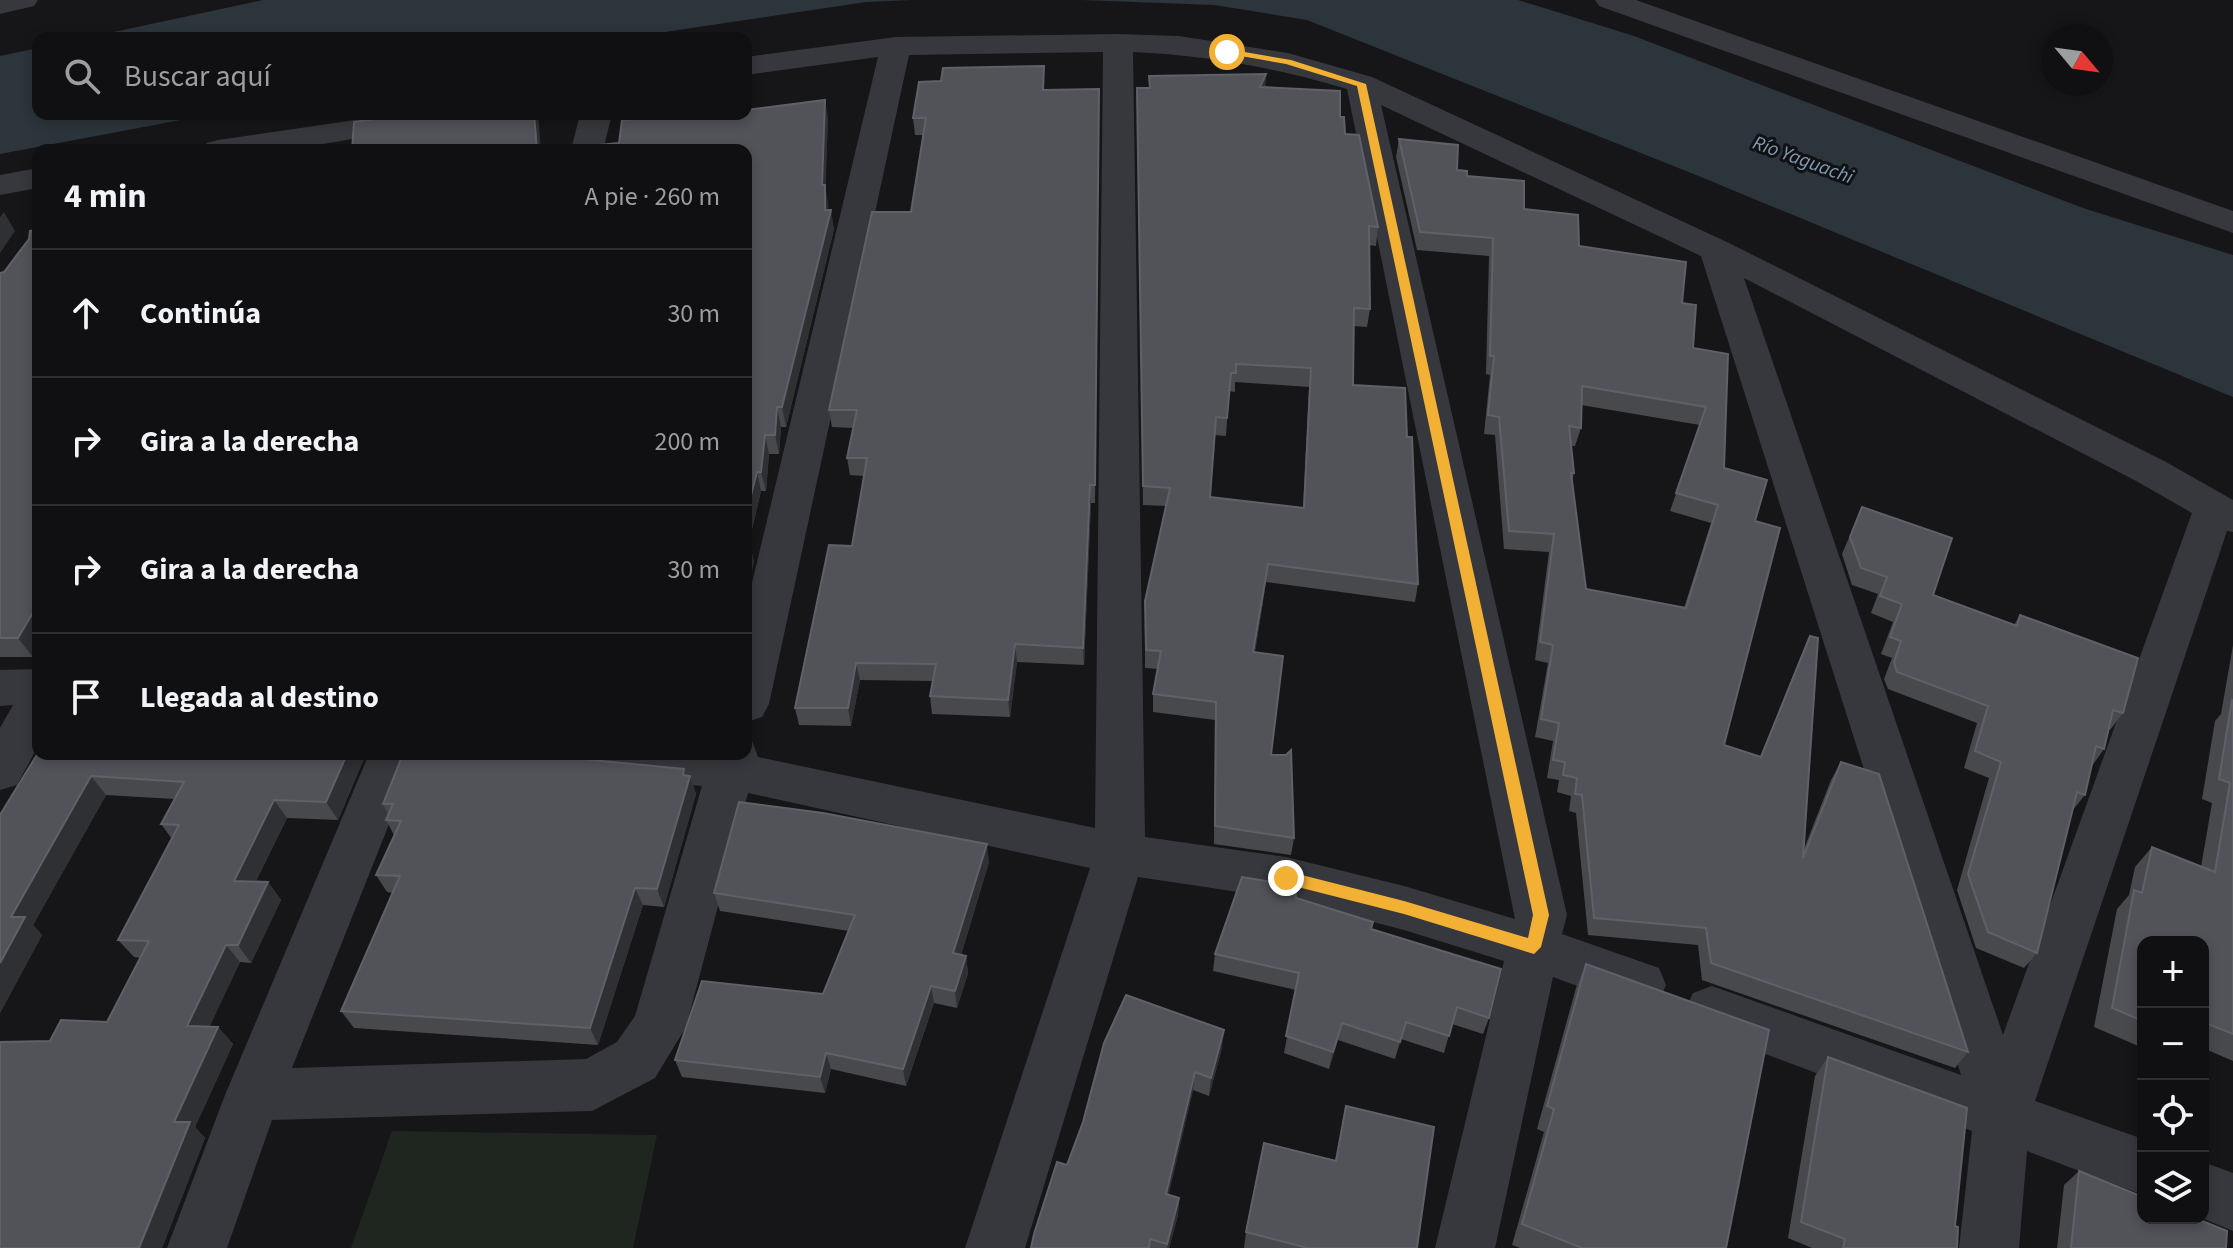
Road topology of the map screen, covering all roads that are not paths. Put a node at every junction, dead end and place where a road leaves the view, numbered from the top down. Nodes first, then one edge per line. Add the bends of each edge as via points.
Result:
1 (24, 0) edge
2 (1609, 0) edge
3 (0, 5) edge
4 (1118, 43) junction
5 (896, 46) junction
6 (752, 65) edge
7 (1361, 84) junction
8 (424, 120) edge
9 (594, 120) edge
10 (351, 140) edge
11 (298, 144) edge
12 (588, 144) edge
13 (32, 179) edge
14 (0, 185) edge
15 (2233, 223) edge
16 (1717, 250) junction
17 (2224, 513) edge
18 (752, 678) edge
19 (32, 687) edge
20 (0, 688) edge
21 (32, 714) edge
22 (391, 760) edge
23 (692, 760) edge
24 (733, 762) edge
25 (0, 771) edge
26 (1120, 854) junction
27 (1534, 947) junction
28 (253, 1095) junction
29 (2002, 1114) junction
30 (2137, 1165) edge
31 (2209, 1192) edge
32 (2233, 1202) edge
33 (197, 1248) edge
34 (995, 1248) edge
35 (1465, 1248) edge
36 (1989, 1248) edge

1 - 3 street
2 - 15 street
4 - 5 street
4 - 7 street via 1179,45 1272,59
4 - 26 street
5 - 6 street
5 - 18 street
7 - 16 street
7 - 27 street via 1541,915
8 - 10 street
9 - 12 street
10 - 11 street
13 - 14 street
16 - 17 street
16 - 29 street
17 - 29 street
19 - 20 street
21 - 25 street
22 - 28 street
23 - 24 street
24 - 26 street
24 - 28 street via 659,1027 636,1060 592,1085
26 - 27 street via 1286,878
26 - 34 street
27 - 29 street
27 - 35 street
28 - 33 street
29 - 30 street
29 - 36 street
31 - 32 street

